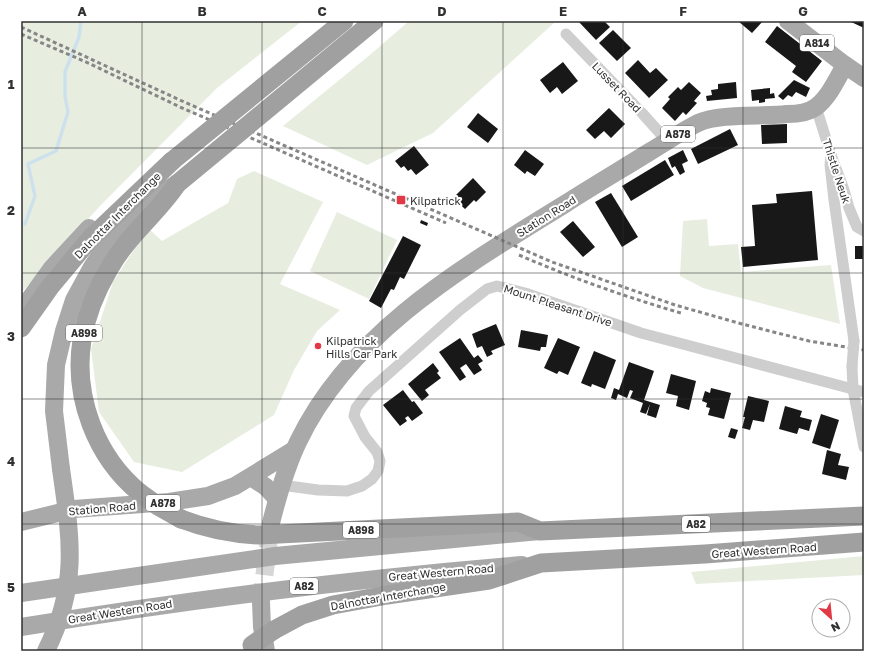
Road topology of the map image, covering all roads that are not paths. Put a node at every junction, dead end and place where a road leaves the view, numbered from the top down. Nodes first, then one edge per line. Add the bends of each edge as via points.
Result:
1 (344, 21) edge
2 (374, 21) edge
3 (788, 21) edge
4 (566, 34) dead end
5 (845, 65) junction
6 (864, 78) edge
7 (816, 107) junction
8 (667, 141) junction
9 (831, 155) junction
10 (172, 162) junction
11 (177, 184) junction
12 (864, 231) edge
13 (21, 311) edge
14 (21, 328) edge
15 (859, 391) edge
16 (864, 447) edge
17 (294, 450) junction
18 (251, 477) junction
19 (279, 492) junction
20 (864, 516) edge
21 (21, 522) edge
22 (271, 523) tunnel mouth
23 (540, 531) junction
24 (864, 542) edge
25 (541, 564) junction
26 (21, 593) edge
27 (261, 602) tunnel mouth
28 (21, 627) edge
29 (254, 649) edge
30 (46, 651) edge

1 - 10 highway, Dalnottar Interchange, bridge
2 - 11 highway, A898, bridge
3 - 5 main road, A814
4 - 8 street, Lusset Road
5 - 6 main road, A814
5 - 7 main road
7 - 8 main road, Station Road / A878 via 793,114 699,122
7 - 9 street, Thistle Neuk
8 - 17 main road, Station Road / A878 via 481,257 403,314 376,337 339,377
9 - 12 street, Thistle Neuk via 857,227
9 - 15 street, bridge via 834,200 854,341 852,366
10 - 13 main road via 152,172 85,232 52,268
10 - 14 highway, Dalnottar Interchange via 90,239 50,287
11 - 23 highway, A898, bridge via 166,200 130,238 109,269 95,297 82,339 81,383 90,421 112,462 130,484 158,506 181,519 214,530 246,534 518,522
11 - 30 main road, A898, bridge via 155,196 111,239 74,300 62,337 54,381 55,423 70,530 70,576 62,612
15 - 16 street
15 - 19 street, Mount Pleasant Drive via 641,333 525,293 497,286 487,290 454,315 369,390 356,408 354,416 380,461 378,471 372,479 347,491
17 - 18 main road, Station Road / A878
17 - 19 main road, Station Road / A878
18 - 19 main road
18 - 21 main road, Station Road / A878 via 235,486 192,500 80,508
19 - 22 main road, Station Road / A878
20 - 23 highway, A82
23 - 26 main road, A82 via 275,556
24 - 25 highway, Great Western Road / A82
25 - 28 main road, Great Western Road / A82 via 417,574 190,600
25 - 29 highway, Dalnottar Interchange, bridge via 489,580 333,605 302,615 274,630
27 - 29 main road via 262,627

